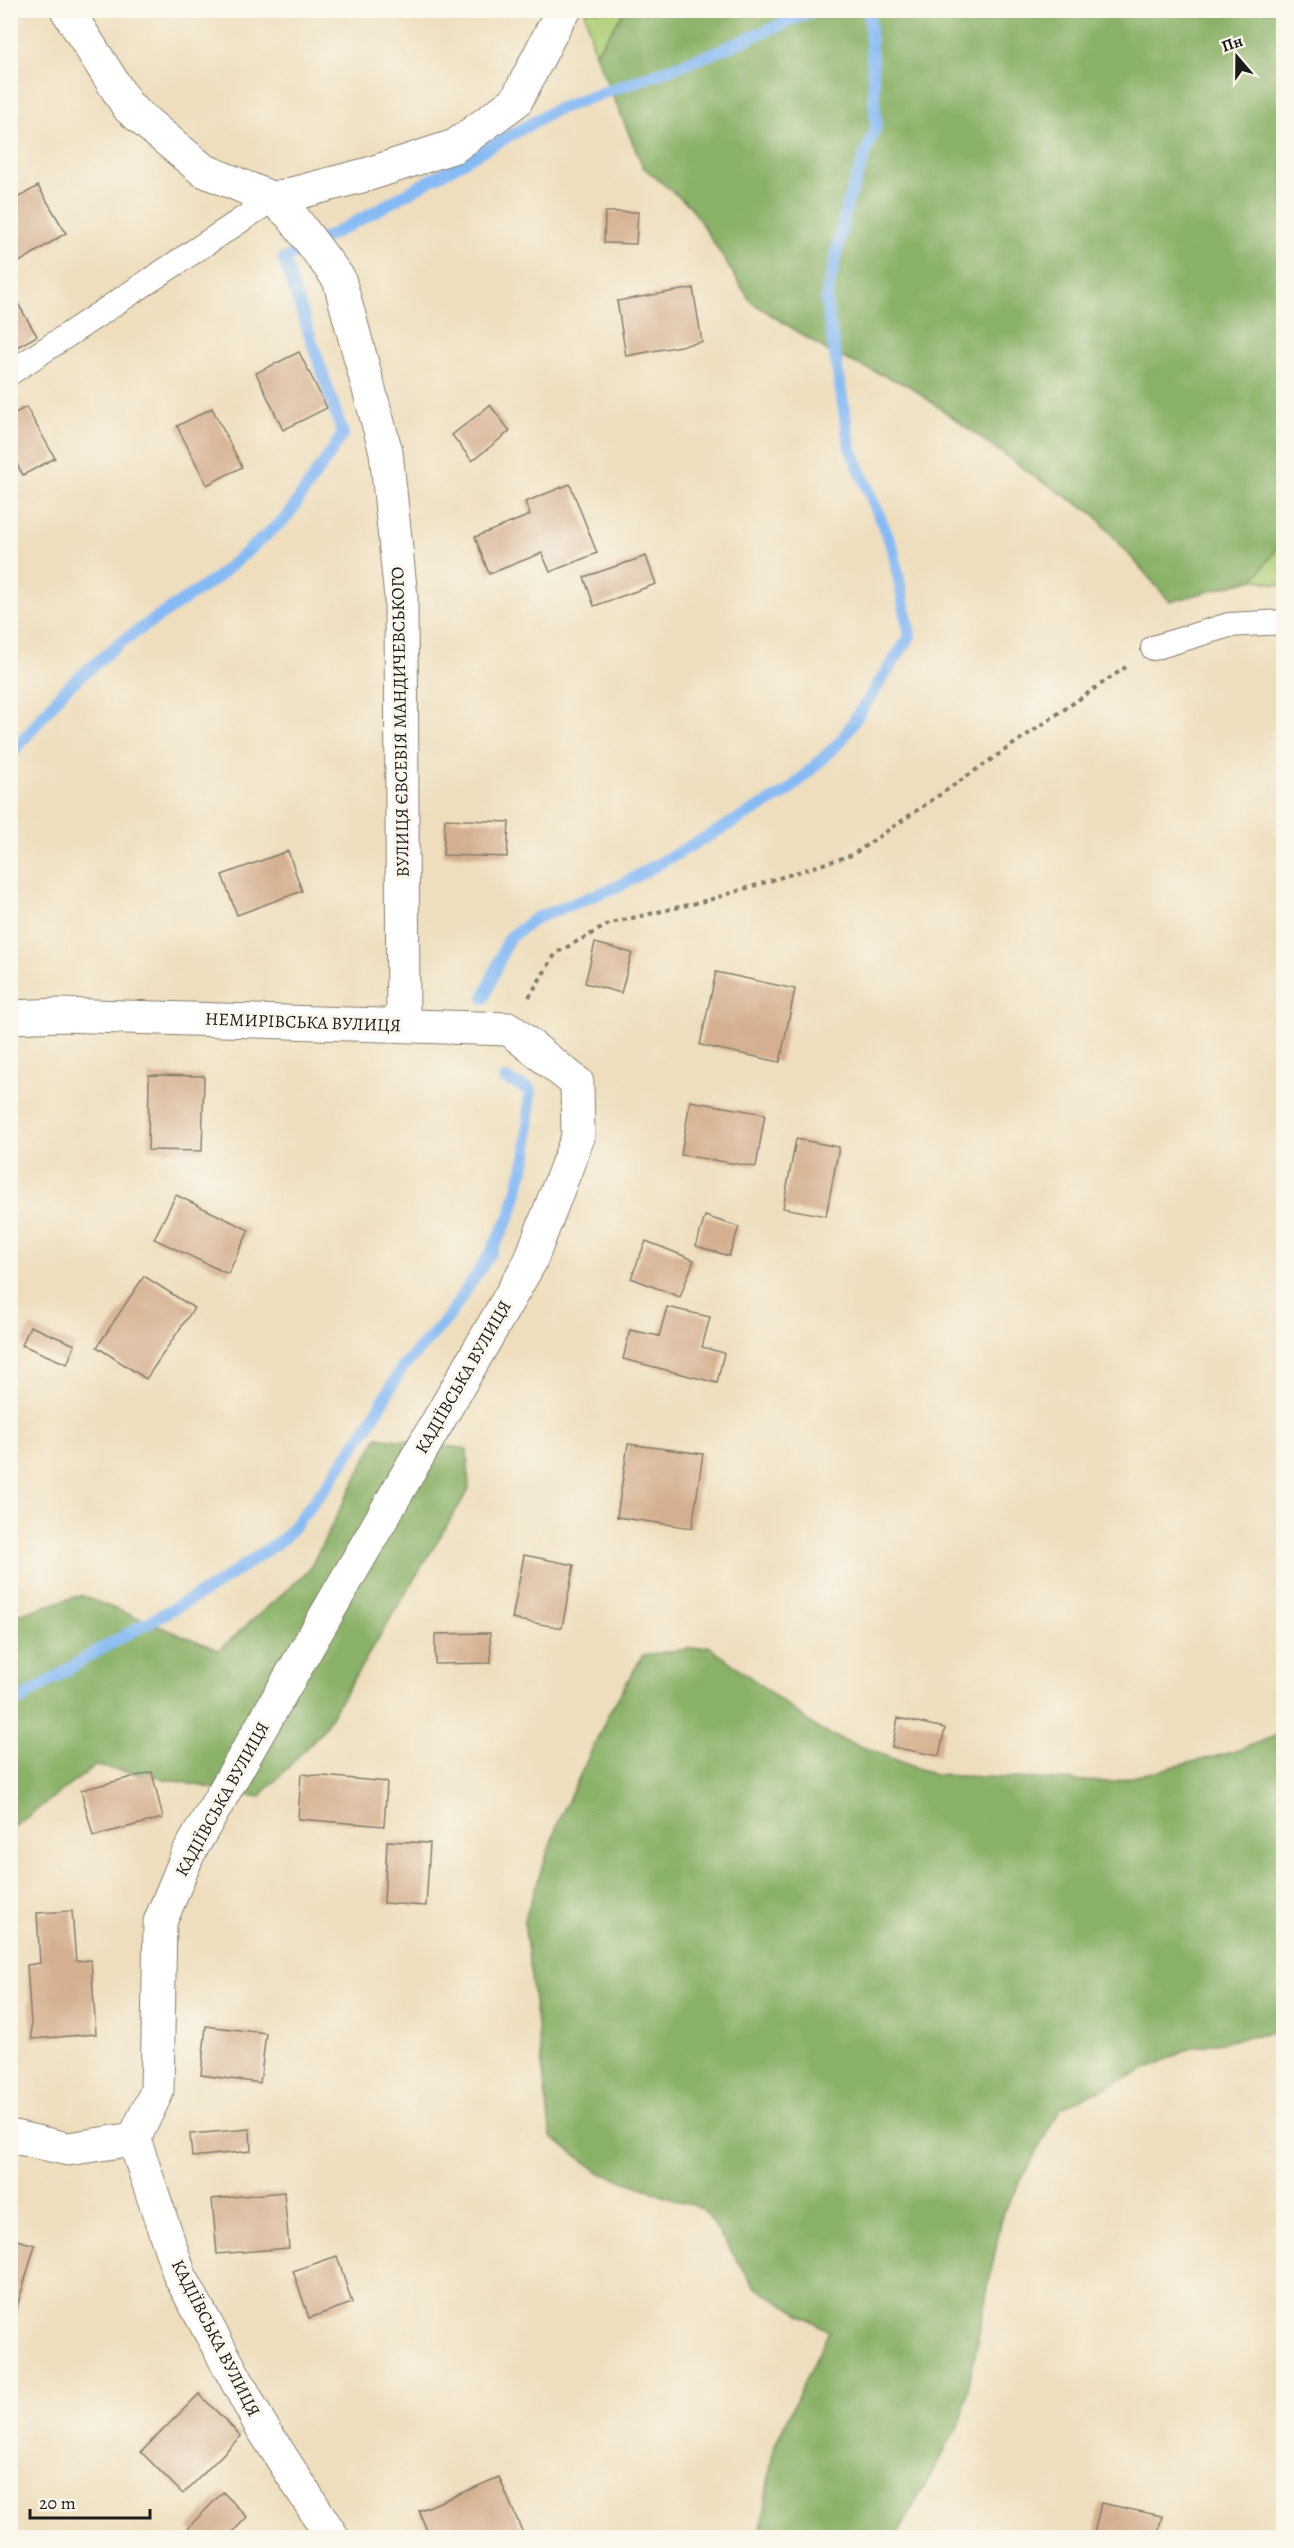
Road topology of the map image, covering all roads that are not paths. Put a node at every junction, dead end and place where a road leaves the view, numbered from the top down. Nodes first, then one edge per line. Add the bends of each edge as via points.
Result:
1 (67, 10) edge
2 (565, 10) edge
3 (282, 207) junction
4 (10, 373) edge
5 (1284, 621) edge
6 (1154, 648) road end
7 (10, 1017) edge
8 (403, 1024) junction
9 (577, 1083) joint
10 (10, 2136) edge
11 (134, 2139) junction
12 (333, 2538) edge

1 - 3 street via 129,108 203,170
2 - 3 street via 516,101 455,146
3 - 4 lane
3 - 8 street, ВУЛИЦЯ ЄВСЕВІЯ МАНДИЧЕВСЬКОГО via 339,279 386,452 401,597
5 - 6 lane via 1229,625
7 - 8 street, НЕМИРІВСЬКА ВУЛИЦЯ
8 - 9 street, НЕМИРІВСЬКА ВУЛИЦЯ via 509,1029
9 - 11 street, КАДІЇВСЬКА ВУЛИЦЯ via 578,1137 530,1262 188,1854 160,1922 157,2091
10 - 11 street via 68,2149
11 - 12 street, КАДІЇВСЬКА ВУЛИЦЯ via 180,2276 260,2424

